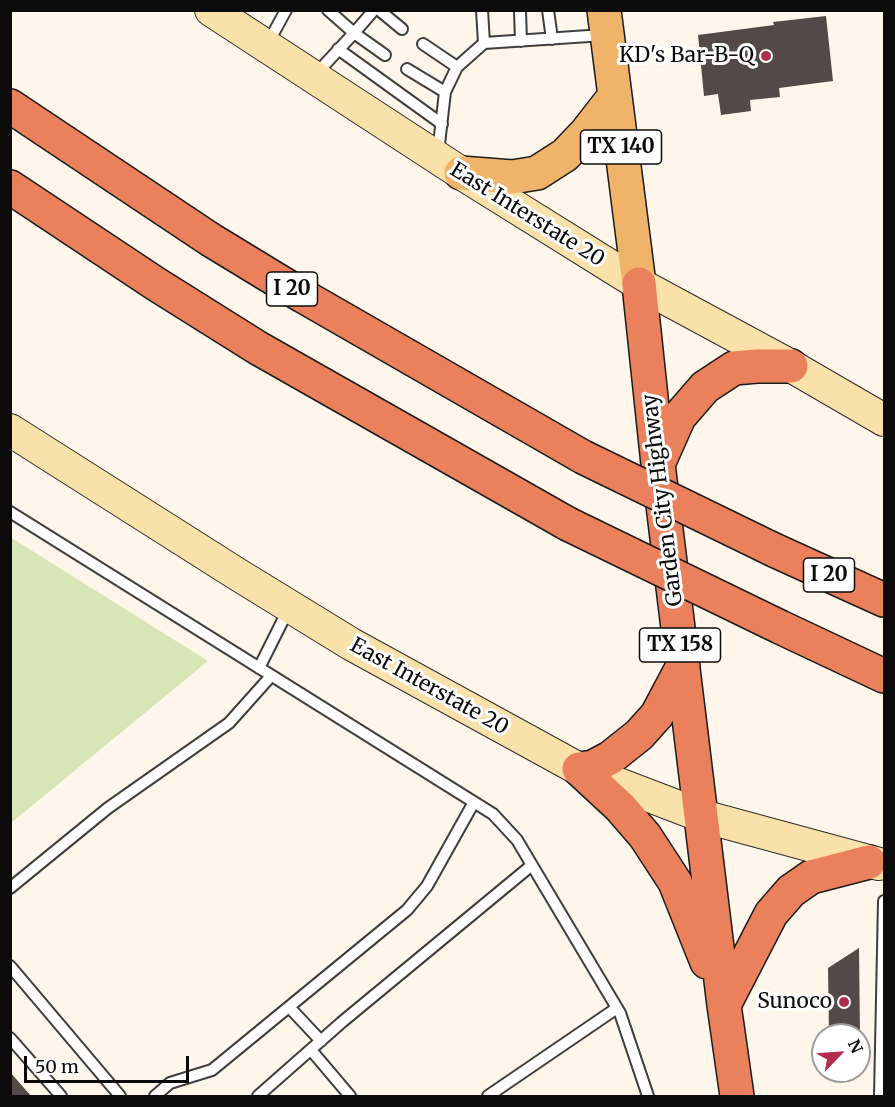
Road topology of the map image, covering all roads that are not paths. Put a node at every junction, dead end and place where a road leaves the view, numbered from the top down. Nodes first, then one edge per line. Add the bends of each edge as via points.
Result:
1 (212, 10) edge
2 (286, 10) edge
3 (328, 10) edge
4 (374, 10) edge
5 (379, 10) edge
6 (482, 10) edge
7 (548, 10) edge
8 (520, 11) edge
9 (605, 23) edge
10 (402, 29) dead end
11 (354, 33) junction
12 (552, 39) junction
13 (521, 41) junction
14 (484, 43) junction
15 (423, 44) dead end
16 (266, 46) junction
17 (338, 49) junction
18 (385, 55) dead end
19 (457, 67) junction
20 (407, 69) dead end
21 (313, 77) junction
22 (445, 92) junction
23 (614, 97) junction
24 (10, 106) edge
25 (442, 124) junction
26 (449, 166) junction
27 (10, 187) edge
28 (639, 284) junction
29 (791, 366) junction
30 (885, 420) edge
31 (10, 430) edge
32 (658, 464) junction
33 (10, 512) edge
34 (885, 600) edge
35 (290, 607) junction
36 (683, 666) junction
37 (259, 668) junction
38 (271, 676) junction
39 (885, 676) edge
40 (579, 769) junction
41 (474, 802) junction
42 (702, 816) junction
43 (877, 864) edge
44 (532, 865) junction
45 (10, 888) edge
46 (885, 902) edge
47 (10, 966) edge
48 (724, 1005) junction
49 (289, 1007) junction
50 (617, 1008) junction
51 (10, 1038) edge
52 (321, 1041) junction
53 (311, 1050) junction
54 (61, 1096) edge
55 (120, 1096) edge
56 (155, 1096) edge
57 (258, 1096) edge
58 (350, 1096) edge
59 (488, 1096) edge
60 (648, 1096) edge
61 (737, 1096) edge
62 (882, 1096) edge

1 - 16 main road, East Interstate 20
2 - 16 lane
3 - 11 lane
4 - 11 lane
5 - 10 lane
6 - 14 lane
7 - 12 lane
8 - 13 lane
9 - 12 lane
9 - 23 main road, Garden City Highway / TX 140
11 - 17 lane
11 - 18 lane
12 - 13 lane
13 - 14 lane
14 - 19 lane
15 - 19 lane
16 - 21 main road, East Interstate 20
17 - 21 lane
17 - 25 lane
19 - 22 lane
20 - 22 lane
21 - 26 main road, East Interstate 20
22 - 25 lane
23 - 26 main road via 565,155 537,173 512,177
23 - 28 main road, Garden City Highway / TX 140
24 - 34 highway, I 20, bridge via 303,296 583,457
25 - 26 lane
26 - 28 main road, East Interstate 20
27 - 39 highway, bridge via 258,348 568,524
28 - 29 main road, East Interstate 20
28 - 32 highway, Garden City Highway / TX 158
29 - 30 main road, East Interstate 20
29 - 32 highway via 734,368 705,387 679,417
31 - 35 main road, East Interstate 20
32 - 36 highway, Garden City Highway / TX 158
33 - 37 lane
35 - 37 lane
35 - 40 main road, East Interstate 20
36 - 40 highway via 657,715 639,735 610,758
36 - 42 highway, Garden City Highway / TX 158
37 - 38 lane
38 - 41 lane
38 - 45 lane via 229,723 108,808
40 - 42 main road, East Interstate 20
40 - 48 highway via 633,821 675,882
41 - 44 lane via 493,814 517,840
41 - 49 lane via 427,886 407,910
42 - 43 main road, East Interstate 20
42 - 48 highway, Garden City Highway / TX 158
43 - 48 highway via 811,877 791,891 771,914
44 - 50 lane
44 - 52 lane
46 - 62 lane
47 - 55 lane
48 - 61 highway, Garden City Highway / TX 158
49 - 52 lane
49 - 56 lane via 212,1070 170,1083
50 - 59 lane
50 - 60 lane
51 - 54 lane
52 - 53 lane
53 - 57 lane
53 - 58 lane

